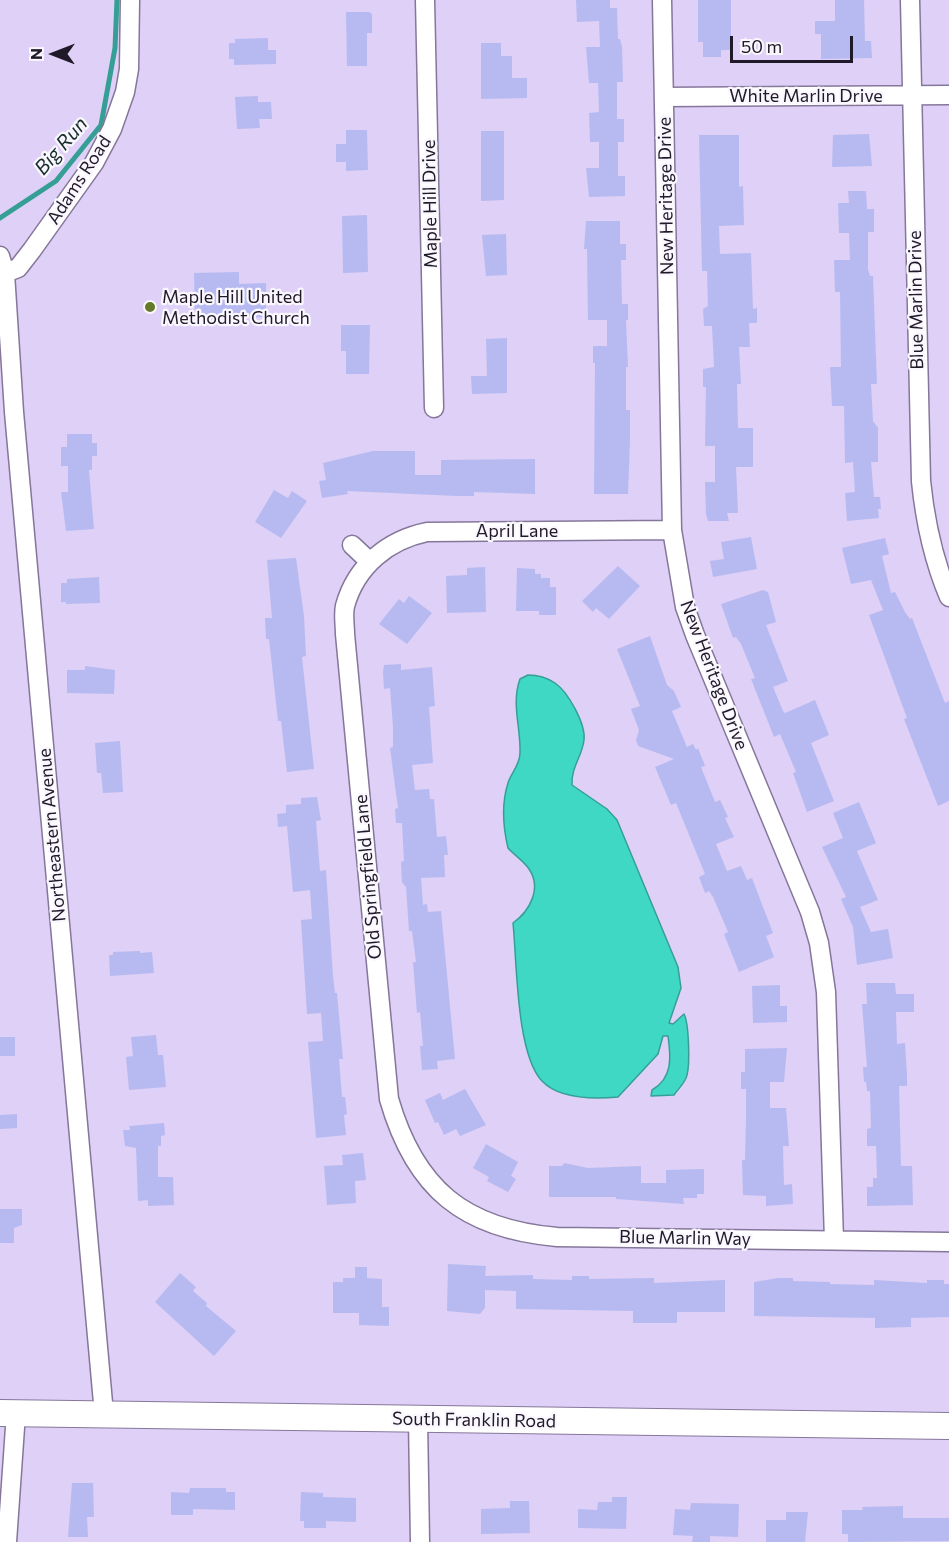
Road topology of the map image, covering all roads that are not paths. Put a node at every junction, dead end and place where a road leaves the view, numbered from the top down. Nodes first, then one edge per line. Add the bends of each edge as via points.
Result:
1 (130, 0) edge
2 (425, 0) edge
3 (662, 0) edge
4 (910, 0) edge
5 (949, 95) edge
6 (912, 96) junction
7 (664, 97) junction
8 (3, 265) edge
9 (434, 408) dead end
10 (672, 530) junction
11 (352, 545) dead end
12 (369, 561) junction
13 (949, 597) edge
14 (435, 1186) joint
15 (834, 1240) junction
16 (949, 1242) edge
17 (8, 1413) edge
18 (104, 1414) junction
19 (418, 1419) junction
20 (949, 1426) edge
21 (7, 1542) edge
22 (420, 1542) edge

1 - 8 street, Adams Road via 129,69 112,129 93,163 18,268
2 - 9 street, Maple Hill Drive
3 - 7 street, New Heritage Drive
4 - 6 street, Blue Marlin Drive
5 - 6 street, White Marlin Drive
6 - 7 street, White Marlin Drive
6 - 13 street, Blue Marlin Drive via 921,481 924,516
7 - 10 street, New Heritage Drive
8 - 18 street, Northeastern Avenue
10 - 12 street, April Lane via 428,532 412,535
10 - 15 street, New Heritage Drive via 695,635 810,912 819,943 826,992
11 - 12 street
12 - 14 street, Old Springfield Lane via 345,607 345,634 389,1099 398,1132 413,1160
14 - 15 street, Blue Marlin Way via 460,1209 521,1234
15 - 16 street, Blue Marlin Way
17 - 18 main road, South Franklin Road
17 - 21 street
18 - 19 main road, South Franklin Road
19 - 20 main road, South Franklin Road
19 - 22 street

